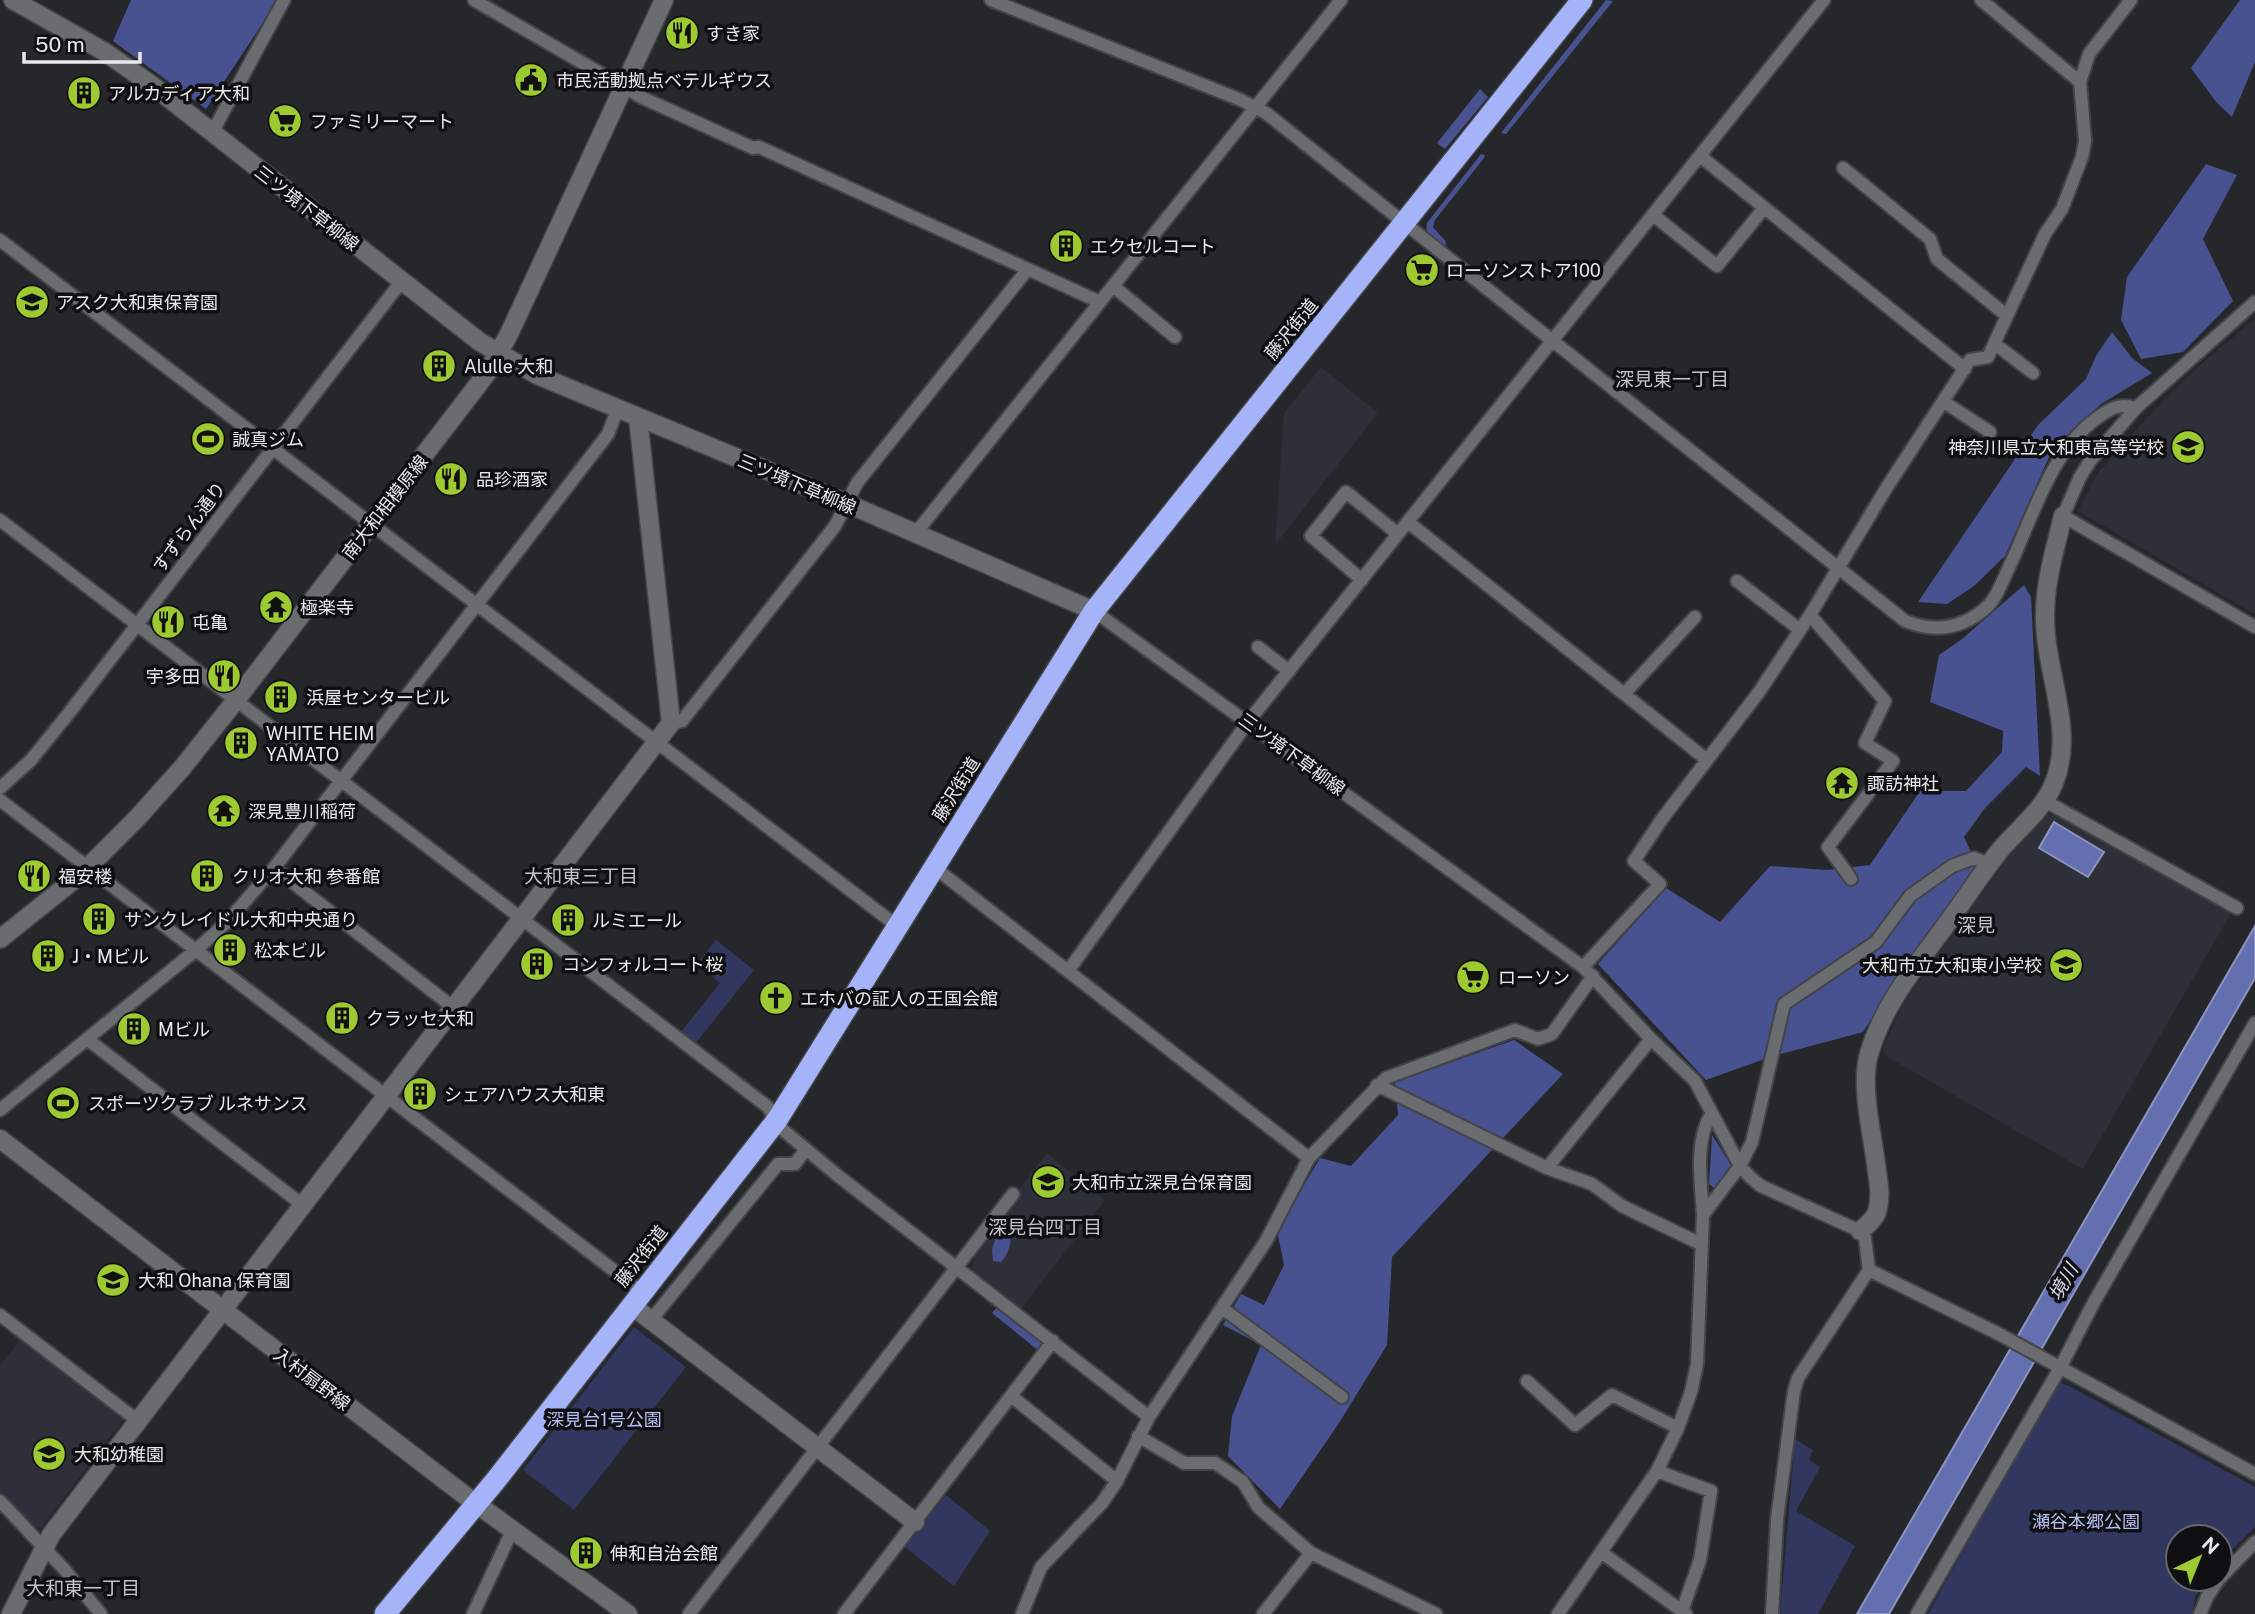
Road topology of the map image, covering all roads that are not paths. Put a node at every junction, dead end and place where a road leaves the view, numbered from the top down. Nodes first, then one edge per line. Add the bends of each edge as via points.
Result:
1 (13, 0) edge
2 (284, 0) edge
3 (474, 0) edge
4 (664, 0) edge
5 (990, 0) edge
6 (1341, 0) edge
7 (1582, 0) edge
8 (1824, 0) edge
9 (1981, 0) edge
10 (2131, 0) edge
11 (2080, 82) junction
12 (624, 87) junction
13 (1256, 106) junction
14 (212, 133) junction
15 (1700, 156) junction
16 (1843, 169) dead end
17 (1764, 208) junction
18 (1653, 215) junction
19 (1404, 224) junction
20 (0, 240) edge
21 (1027, 270) junction
22 (401, 282) junction
23 (1113, 286) junction
24 (1100, 302) junction
25 (2255, 302) edge
26 (2006, 315) junction
27 (1175, 337) dead end
28 (1553, 341) junction
29 (1995, 344) junction
30 (498, 355) junction
31 (1965, 369) junction
32 (2033, 373) dead end
33 (1944, 402) junction
34 (618, 408) junction
35 (2136, 408) junction
36 (638, 417) junction
37 (1990, 432) dead end
38 (271, 448) junction
39 (846, 503) junction
40 (2063, 516) junction
41 (0, 520) edge
42 (1408, 522) junction
43 (371, 524) junction
44 (915, 534) junction
45 (1398, 534) junction
46 (1838, 568) junction
47 (1362, 580) junction
48 (1737, 581) dead end
49 (477, 605) junction
50 (1094, 611) junction
51 (1810, 615) junction
52 (1695, 617) dead end
53 (137, 625) junction
54 (2255, 627) edge
55 (1800, 630) junction
56 (1258, 647) dead end
57 (1289, 671) junction
58 (1624, 694) junction
59 (236, 701) junction
60 (1248, 722) junction
61 (671, 723) junction
62 (657, 743) junction
63 (1707, 761) junction
64 (342, 782) junction
65 (0, 788) edge
66 (0, 800) edge
67 (2045, 801) junction
68 (1989, 864) junction
69 (88, 867) junction
70 (274, 868) junction
71 (935, 868) junction
72 (1852, 879) dead end
73 (2237, 908) dead end
74 (522, 919) junction
75 (897, 926) junction
76 (0, 939) edge
77 (196, 950) junction
78 (1068, 971) junction
79 (1588, 972) junction
80 (454, 1008) junction
81 (2255, 1023) edge
82 (87, 1039) junction
83 (1651, 1040) junction
84 (1377, 1085) junction
85 (387, 1096) junction
86 (0, 1110) edge
87 (1712, 1113) junction
88 (777, 1120) junction
89 (0, 1139) edge
90 (806, 1149) junction
91 (1309, 1158) junction
92 (1740, 1166) junction
93 (1547, 1168) junction
94 (1013, 1195) dead end
95 (304, 1206) junction
96 (1703, 1215) junction
97 (1860, 1231) junction
98 (1701, 1244) junction
99 (957, 1268) junction
100 (1869, 1270) junction
101 (636, 1299) junction
102 (1222, 1307) junction
103 (222, 1310) junction
104 (0, 1315) edge
105 (651, 1320) junction
106 (1053, 1341) junction
107 (2058, 1366) junction
108 (1527, 1381) dead end
109 (1011, 1396) junction
110 (1342, 1397) dead end
111 (1149, 1416) junction
112 (138, 1421) junction
113 (1678, 1428) junction
114 (1138, 1436) junction
115 (817, 1448) junction
116 (1657, 1471) junction
117 (2255, 1474) edge
118 (1117, 1481) junction
119 (0, 1501) edge
120 (475, 1504) junction
121 (915, 1522) junction
122 (512, 1531) junction
123 (2255, 1542) edge
124 (43, 1547) junction
125 (1601, 1552) junction
126 (1311, 1553) junction
127 (2234, 1564) edge
128 (2210, 1593) edge
129 (1684, 1612) edge
130 (11, 1614) edge
131 (101, 1614) edge
132 (386, 1614) edge
133 (473, 1614) edge
134 (628, 1614) edge
135 (689, 1614) edge
136 (844, 1614) edge
137 (1022, 1614) edge
138 (1263, 1614) edge
139 (1436, 1614) edge
140 (1558, 1614) edge
141 (1772, 1614) edge
142 (1917, 1614) edge
143 (2200, 1614) edge

1 - 14 street, 三ツ境下草柳線 via 105,52
2 - 14 street
3 - 12 street
4 - 12 street, 南大和相模原線
5 - 13 street
6 - 13 street
7 - 19 highway, 藤沢街道
8 - 15 street
9 - 11 street
10 - 11 street via 2089,54
11 - 26 street via 2082,157 2062,209
12 - 21 street
12 - 30 street, 南大和相模原線
13 - 19 street
13 - 23 street
14 - 22 street, 三ツ境下草柳線
15 - 17 street
15 - 18 street
16 - 26 street via 1930,239 1937,259
17 - 18 street via 1717,266
17 - 31 street
18 - 28 street
19 - 28 street
19 - 50 highway, 藤沢街道
20 - 38 street
21 - 24 street
21 - 39 street via 857,483
22 - 30 street, 三ツ境下草柳線
22 - 38 street, すずらん通り
23 - 24 street
23 - 27 street
24 - 44 street
25 - 35 street
26 - 29 street
28 - 42 street
28 - 46 street
29 - 31 street via 1988,357 1970,360
29 - 32 street
30 - 34 street, 三ツ境下草柳線
30 - 43 street, 南大和相模原線
31 - 33 street
33 - 37 street
33 - 46 street
34 - 36 street, 三ツ境下草柳線
34 - 49 street via 608,435
35 - 40 street via 2090,461
35 - 46 street via 2112,408 2077,435 2059,458 1990,604 1964,623 1922,628 1905,621
36 - 39 street, 三ツ境下草柳線
36 - 61 street
38 - 43 street
38 - 53 street, すずらん通り
39 - 44 street, 三ツ境下草柳線
39 - 61 street via 835,526 682,721
40 - 54 street
40 - 67 street via 2047,584 2045,616 2061,763
41 - 53 street
42 - 45 street
42 - 58 street
43 - 49 street
43 - 59 street, 南大和相模原線
44 - 50 street, 三ツ境下草柳線
45 - 47 street
45 - 47 street via 1346,492 1311,536
46 - 51 street
47 - 57 street
48 - 55 street
49 - 62 street
49 - 64 street
50 - 60 street, 三ツ境下草柳線
50 - 71 highway, 藤沢街道
51 - 55 street
51 - 72 street via 1885,701 1865,743 1893,761 1828,847
52 - 58 street
53 - 59 street
53 - 65 street, すずらん通り via 31,760
55 - 63 street
56 - 57 street
57 - 60 street
58 - 63 street
59 - 64 street
59 - 69 street, 南大和相模原線 via 182,768
60 - 78 street
60 - 79 street, 三ツ境下草柳線
61 - 62 street
62 - 74 street
62 - 75 street
63 - 79 street via 1634,861 1660,884
64 - 70 street
64 - 74 street
66 - 69 street
67 - 68 street
67 - 73 street
68 - 92 street via 1974,858 1952,866 1910,896 1876,942 1784,1004 1752,1142
68 - 97 street via 1895,996 1868,1056 1868,1110 1880,1194 1876,1213
69 - 76 street, 南大和相模原線
69 - 77 street
70 - 77 street
70 - 80 street
71 - 75 highway, 藤沢街道
71 - 78 street
74 - 80 street
74 - 88 street via 768,1107
75 - 88 highway, 藤沢街道
77 - 82 street
77 - 85 street
78 - 91 street
79 - 83 street, 三ツ境下草柳線
79 - 84 street via 1552,1034 1538,1039 1515,1030
80 - 85 street
81 - 107 street
82 - 86 street
82 - 95 street
83 - 87 street, 三ツ境下草柳線 via 1695,1081
83 - 93 street
84 - 91 street
84 - 93 street
85 - 95 street
85 - 101 street
87 - 92 street, 三ツ境下草柳線
87 - 96 street via 1704,1125
88 - 90 street
88 - 101 highway, 藤沢街道
89 - 103 street, 入村扇野線
90 - 99 street
90 - 105 street via 795,1164 778,1164
91 - 102 street via 1266,1241
92 - 96 street
92 - 97 street via 1761,1186
93 - 98 street via 1592,1184 1622,1206
94 - 99 street
95 - 103 street
96 - 98 street
97 - 100 street
98 - 113 street via 1698,1364
99 - 106 street
99 - 115 street
100 - 107 street
100 - 141 street via 1794,1391 1777,1519
101 - 105 street
101 - 120 highway, 藤沢街道
102 - 110 street
102 - 111 street
103 - 112 street
103 - 120 street, 入村扇野線
104 - 112 street
105 - 115 street
106 - 109 street
106 - 111 street
107 - 117 street
107 - 142 street
108 - 113 street via 1574,1425 1612,1395
109 - 118 street
109 - 121 street
111 - 114 street
112 - 124 street
113 - 116 street
114 - 118 street
114 - 126 street via 1184,1463 1215,1463 1242,1482 1258,1507
115 - 121 street
115 - 135 street
116 - 125 street
116 - 129 street via 1710,1491 1700,1560
118 - 137 street via 1041,1567
119 - 124 street
120 - 122 street, 入村扇野線
120 - 132 highway, 藤沢街道
121 - 136 street
122 - 133 street
122 - 134 street, 入村扇野線
123 - 127 street
124 - 130 street
124 - 131 street
125 - 129 street
125 - 140 street
126 - 138 street
126 - 139 street
128 - 143 street

